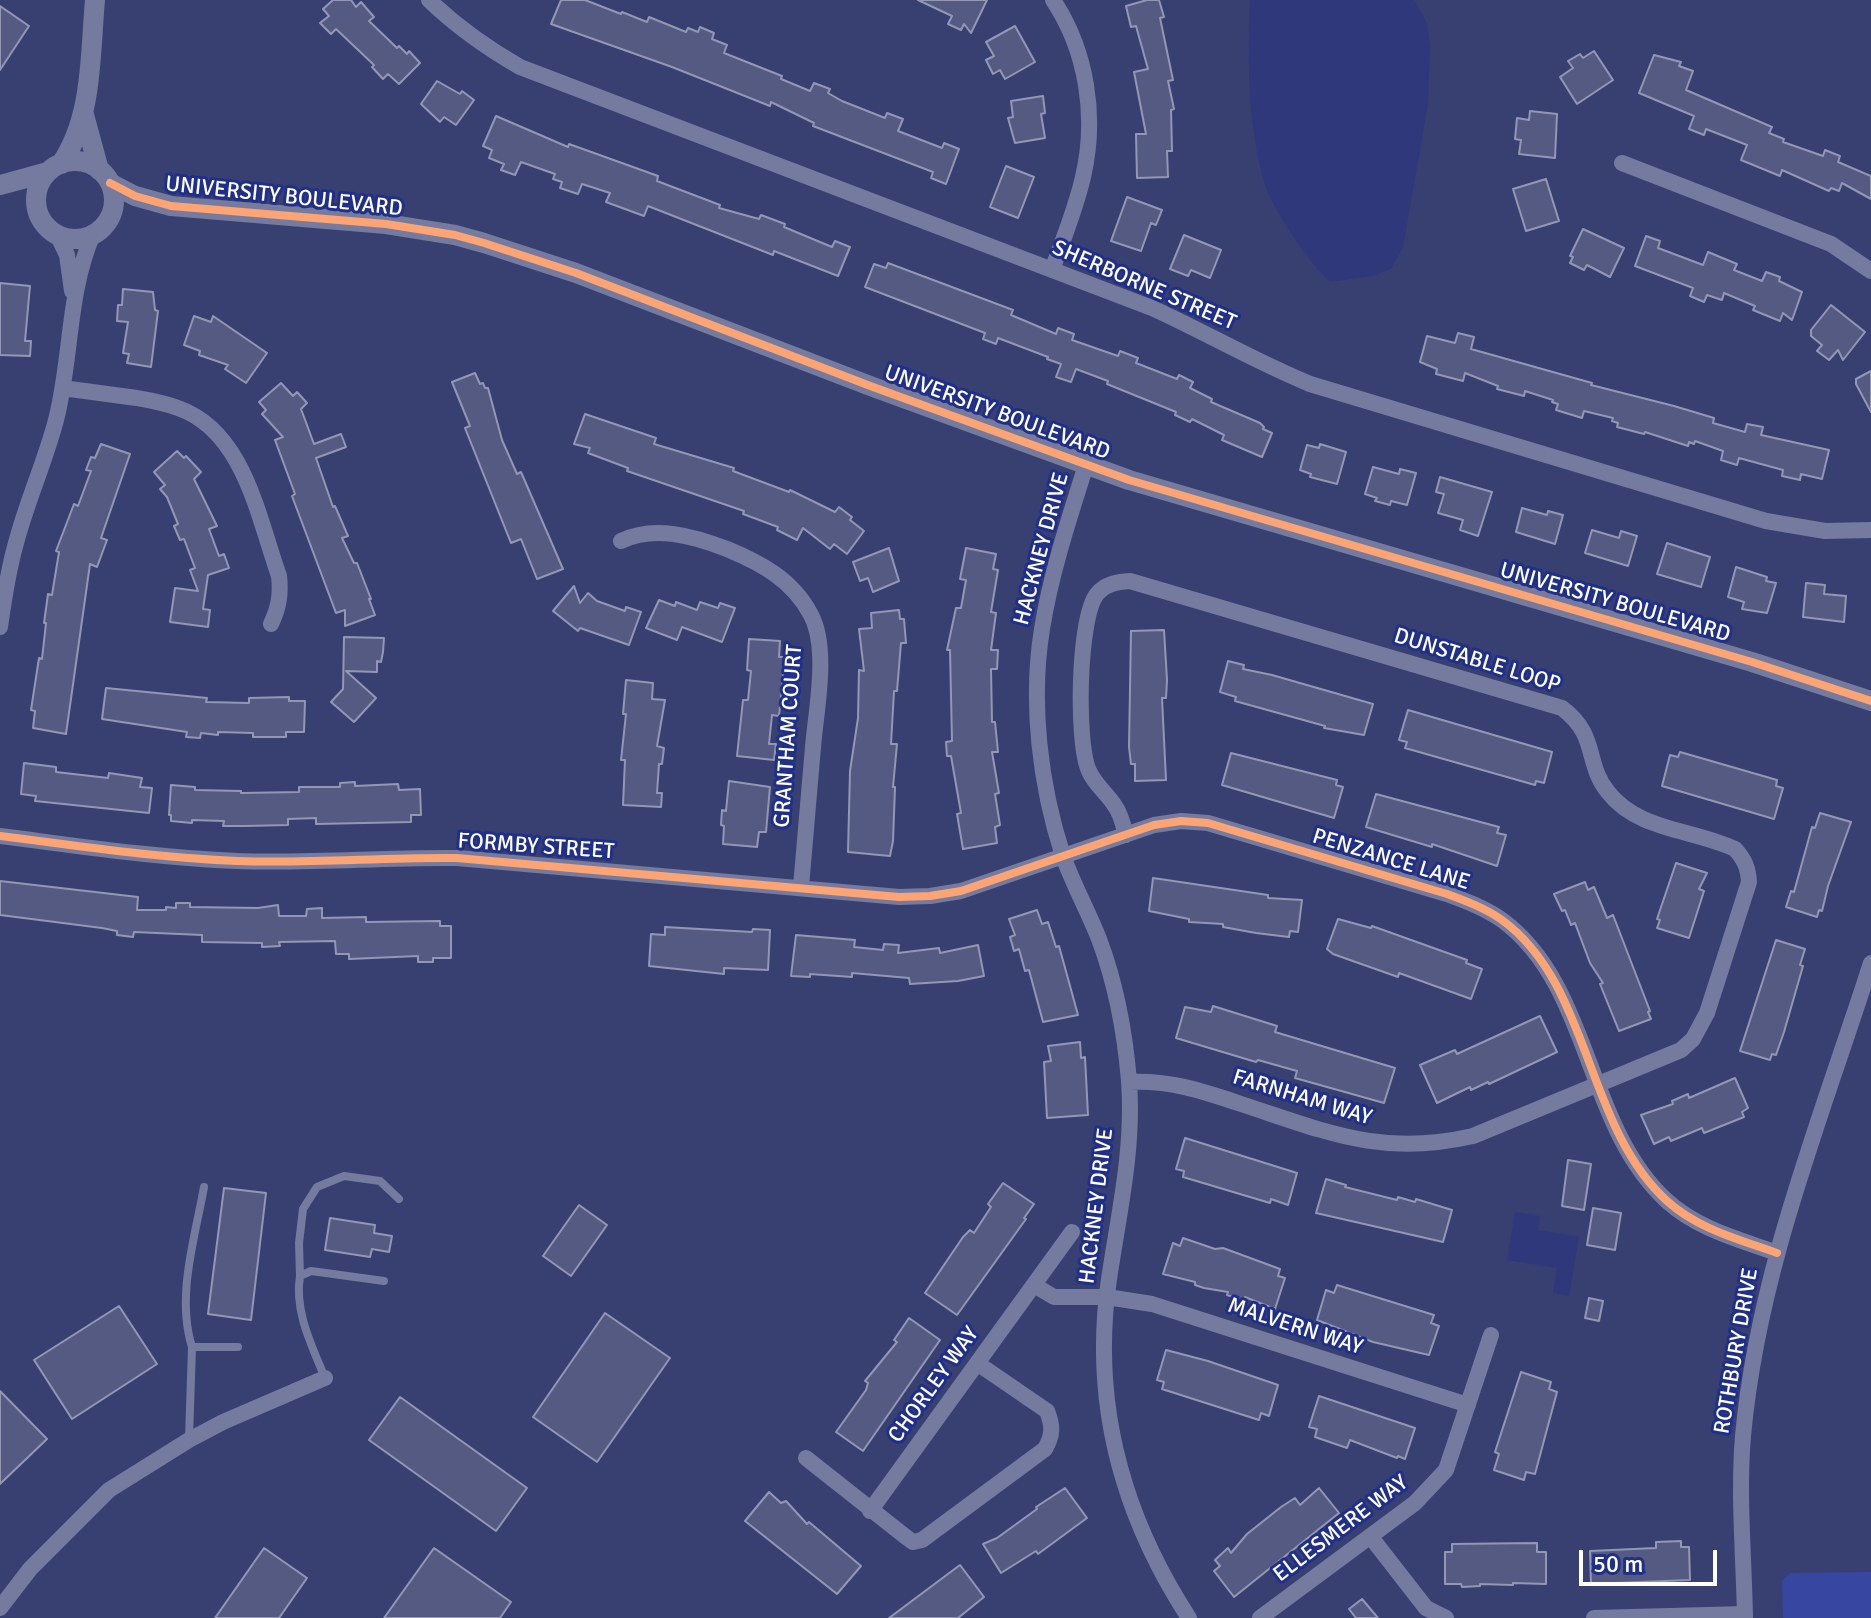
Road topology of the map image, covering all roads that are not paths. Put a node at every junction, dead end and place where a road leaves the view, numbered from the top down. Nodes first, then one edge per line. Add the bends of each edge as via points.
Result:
1 (95, 0) edge
2 (429, 0) edge
3 (1053, 0) edge
4 (84, 115) junction
5 (1622, 163) dead end
6 (55, 168) junction
7 (104, 176) junction
8 (0, 187) edge
9 (171, 206) junction
10 (38, 211) junction
11 (100, 229) junction
12 (57, 234) junction
13 (1052, 270) junction
14 (1871, 271) edge
15 (73, 296) junction
16 (63, 388) junction
17 (1086, 465) junction
18 (1871, 530) edge
19 (621, 541) dead end
20 (271, 624) dead end
21 (0, 627) edge
22 (1871, 701) edge
23 (1126, 835) junction
24 (0, 836) edge
25 (1064, 857) junction
26 (801, 887) junction
27 (1871, 963) edge
28 (1129, 1082) junction
29 (1596, 1084) junction
30 (204, 1187) dead end
31 (399, 1199) dead end
32 (1072, 1232) dead end
33 (1777, 1253) junction
34 (300, 1276) junction
35 (384, 1281) dead end
36 (1034, 1285) junction
37 (1107, 1297) junction
38 (1491, 1335) dead end
39 (192, 1347) junction
40 (238, 1347) dead end
41 (977, 1363) junction
42 (325, 1378) joint
43 (1468, 1405) junction
44 (189, 1440) junction
45 (806, 1458) dead end
46 (870, 1511) junction
47 (1370, 1536) junction
48 (0, 1608) edge
49 (1745, 1616) edge
50 (1189, 1618) edge
51 (1260, 1618) edge
52 (1446, 1618) edge
53 (1594, 1618) edge

1 - 4 street
2 - 13 street, SHERBORNE STREET via 486,47 520,67
3 - 13 street via 1083,67 1090,123 1083,179
4 - 6 street via 76,141
4 - 7 street
5 - 14 street via 1831,244
6 - 7 street via 82,162
6 - 8 street
6 - 10 street via 39,187
7 - 9 street, UNIVERSITY BOULEVARD via 135,196
7 - 11 street via 114,195
8 - 10 street
9 - 11 street, UNIVERSITY BOULEVARD via 136,210
9 - 17 street, UNIVERSITY BOULEVARD via 386,224 484,243 603,282
10 - 12 street
11 - 12 street via 75,239
11 - 15 street via 85,252
12 - 15 street via 67,255
13 - 18 street, SHERBORNE STREET via 1152,308 1310,384 1766,521 1825,531
15 - 16 street
16 - 20 street via 178,408 216,430 242,470 279,576 281,591
16 - 21 street via 16,541
17 - 22 street, UNIVERSITY BOULEVARD
17 - 25 street, HACKNEY DRIVE via 1049,589 1038,675 1045,783
19 - 26 street, GRANTHAM COURT via 640,532 663,532 717,545 784,580 812,616 820,656
23 - 25 street, PENZANCE LANE
23 - 29 street, PENZANCE LANE via 1181,821 1208,823 1471,903 1500,918 1551,977
23 - 29 street, DUNSTABLE LOOP via 1116,806 1088,771 1081,731 1088,613 1097,593 1117,582 1130,581 1562,708 1585,730 1595,769 1618,804 1647,822 1735,849 1748,870 1749,882 1707,1013 1693,1039 1681,1050
24 - 26 street, FORMBY STREET via 182,858 457,858
25 - 26 street, FORMBY STREET via 930,896
25 - 28 street, HACKNEY DRIVE via 1113,984
27 - 33 street, ROTHBURY DRIVE
28 - 29 street, FARNHAM WAY via 1187,1085 1350,1139 1412,1146 1473,1136
28 - 37 street, HACKNEY DRIVE via 1128,1166
29 - 33 street, PENZANCE LANE via 1622,1143 1665,1199 1708,1228
30 - 39 lane via 185,1320
31 - 34 lane via 380,1181 344,1176 317,1187 303,1209
32 - 36 street, CHORLEY WAY
33 - 49 street, ROTHBURY DRIVE via 1743,1437
34 - 35 lane via 311,1271
34 - 42 lane via 305,1331
36 - 37 street via 1054,1297
36 - 41 street, CHORLEY WAY
37 - 43 street, MALVERN WAY via 1152,1304
37 - 50 street, HACKNEY DRIVE via 1104,1364 1118,1464 1148,1548
38 - 43 street, ELLESMERE WAY
39 - 40 lane
39 - 44 lane
41 - 46 street, CHORLEY WAY
41 - 46 street via 1047,1411 1053,1430 1045,1449 922,1540 913,1542
42 - 44 street
43 - 47 street, ELLESMERE WAY via 1446,1470 1415,1503
44 - 48 street via 109,1490 30,1569
45 - 46 street
47 - 51 street, ELLESMERE WAY
47 - 52 street via 1426,1608
49 - 53 street

